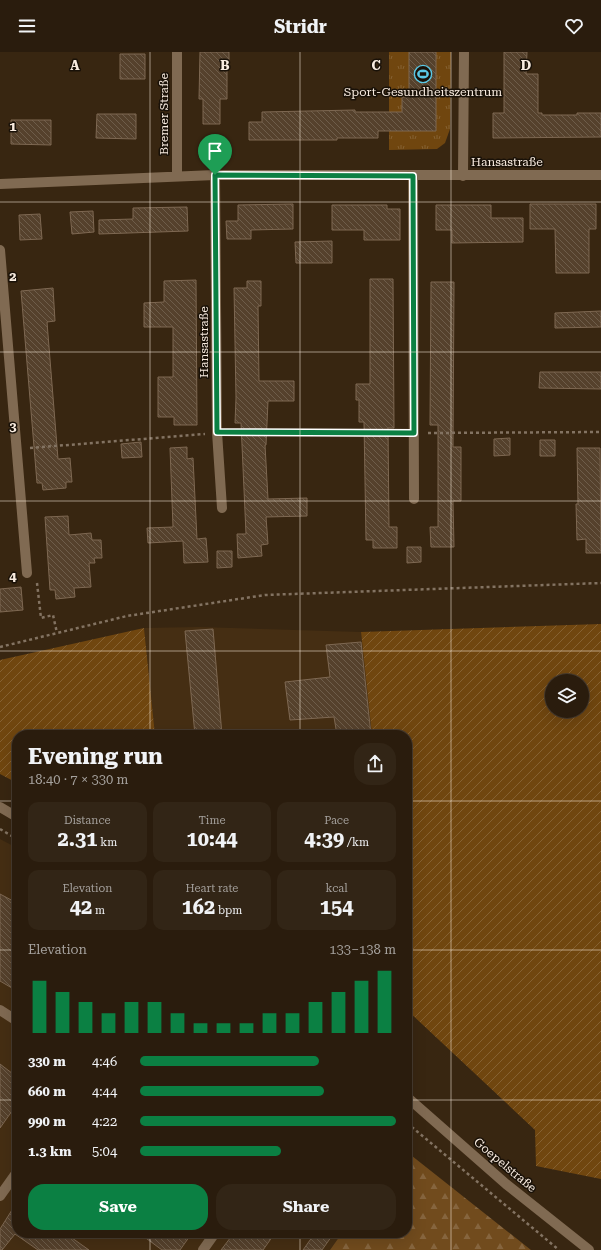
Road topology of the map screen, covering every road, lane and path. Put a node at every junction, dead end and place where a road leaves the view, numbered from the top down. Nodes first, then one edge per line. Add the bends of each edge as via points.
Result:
1 (177, 52) edge
2 (464, 52) edge
3 (215, 175) junction
4 (601, 175) edge
5 (177, 176) junction
6 (413, 176) junction
7 (462, 176) junction
8 (0, 184) edge
9 (0, 250) edge
10 (217, 432) junction
11 (601, 432) edge
12 (414, 433) junction
13 (17, 449) junction
14 (414, 499) dead end
15 (222, 508) dead end
16 (27, 573) joint
17 (601, 583) edge
18 (57, 633) junction
19 (0, 647) edge
20 (0, 807) edge
21 (12, 814) edge
22 (0, 829) edge
23 (12, 836) edge
24 (0, 1010) edge
25 (12, 1018) edge
26 (412, 1101) edge
27 (412, 1126) edge
28 (12, 1179) edge
29 (0, 1196) edge
30 (211, 1238) edge
31 (203, 1250) edge
32 (559, 1250) edge
33 (589, 1250) edge

1 - 5 street, Bremer Straße
2 - 7 street
3 - 5 street, Hansastraße
3 - 6 street, Hansastraße
3 - 10 street, Hansastraße
4 - 7 street, Hansastraße
5 - 8 street, Hansastraße
6 - 7 street, Hansastraße
6 - 12 street
9 - 13 street
10 - 12 path
10 - 13 path
10 - 15 street, Hansastraße
11 - 12 path
12 - 14 street
13 - 16 street
16 - 18 path via 37,579 41,618 53,615
17 - 18 path via 265,595 127,616
18 - 19 path
20 - 21 street
22 - 23 path
24 - 25 street
26 - 33 street, Goepelstraße via 506,1184
27 - 32 path
28 - 29 street
30 - 31 street

